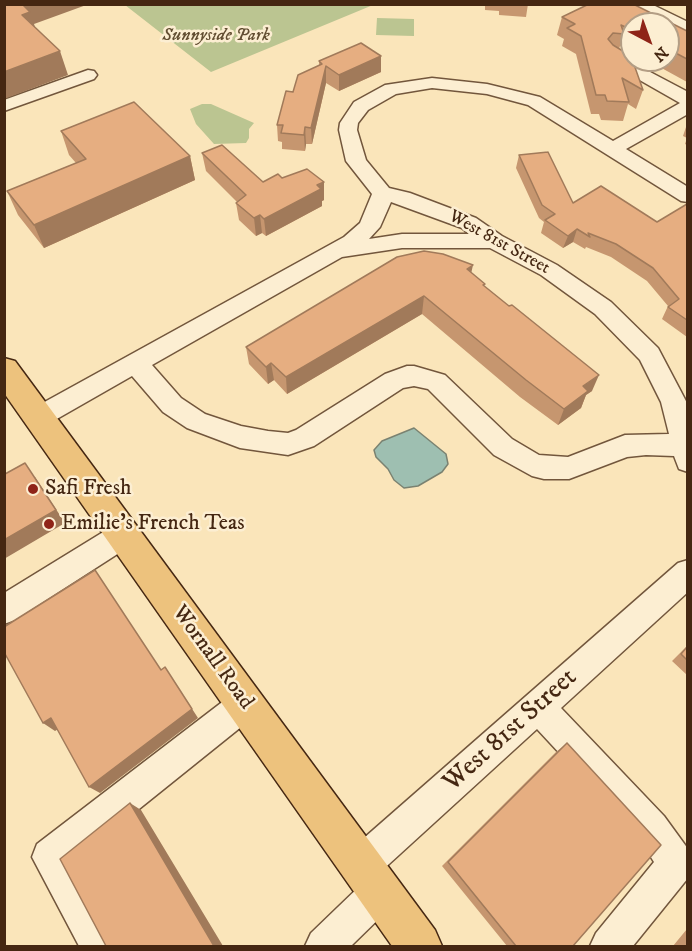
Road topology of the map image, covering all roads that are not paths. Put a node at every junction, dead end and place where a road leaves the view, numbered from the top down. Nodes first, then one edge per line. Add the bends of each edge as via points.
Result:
1 (637, 4) edge
2 (687, 29) edge
3 (614, 58) edge
4 (88, 75) dead end
5 (687, 100) edge
6 (4, 106) edge
7 (687, 106) edge
8 (613, 149) junction
9 (382, 193) junction
10 (687, 196) edge
11 (494, 241) junction
12 (339, 250) junction
13 (134, 362) junction
14 (4, 369) edge
15 (39, 417) junction
16 (686, 453) edge
17 (123, 535) junction
18 (687, 573) edge
19 (4, 610) edge
20 (245, 704) junction
21 (538, 707) junction
22 (370, 879) junction
23 (99, 946) edge
24 (324, 946) edge
25 (419, 946) edge
26 (609, 946) edge

1 - 2 street
3 - 5 street
4 - 6 street
7 - 8 street
8 - 9 street via 534,101 487,89 413,84 367,101 350,123 348,134 356,161
8 - 10 street
9 - 11 street, West 81st Street via 456,217
9 - 12 street via 369,227
11 - 12 street via 402,241
11 - 16 street, West 81st Street via 549,270 603,308 648,354 674,402
12 - 13 street
13 - 15 street
13 - 16 street via 172,405 196,421 240,437 268,442 288,444 305,438 394,381 414,376 436,382 503,447 532,465 569,468 625,446 646,444
14 - 15 main road, Wornall Road
15 - 17 main road, Wornall Road
17 - 19 street
17 - 20 main road, Wornall Road
18 - 21 street, West 81st Street
20 - 22 main road, Wornall Road
20 - 23 street via 50,857
21 - 22 street, West 81st Street
21 - 26 street via 652,828 676,864
22 - 24 street, West 81st Street
22 - 25 main road, Wornall Road

